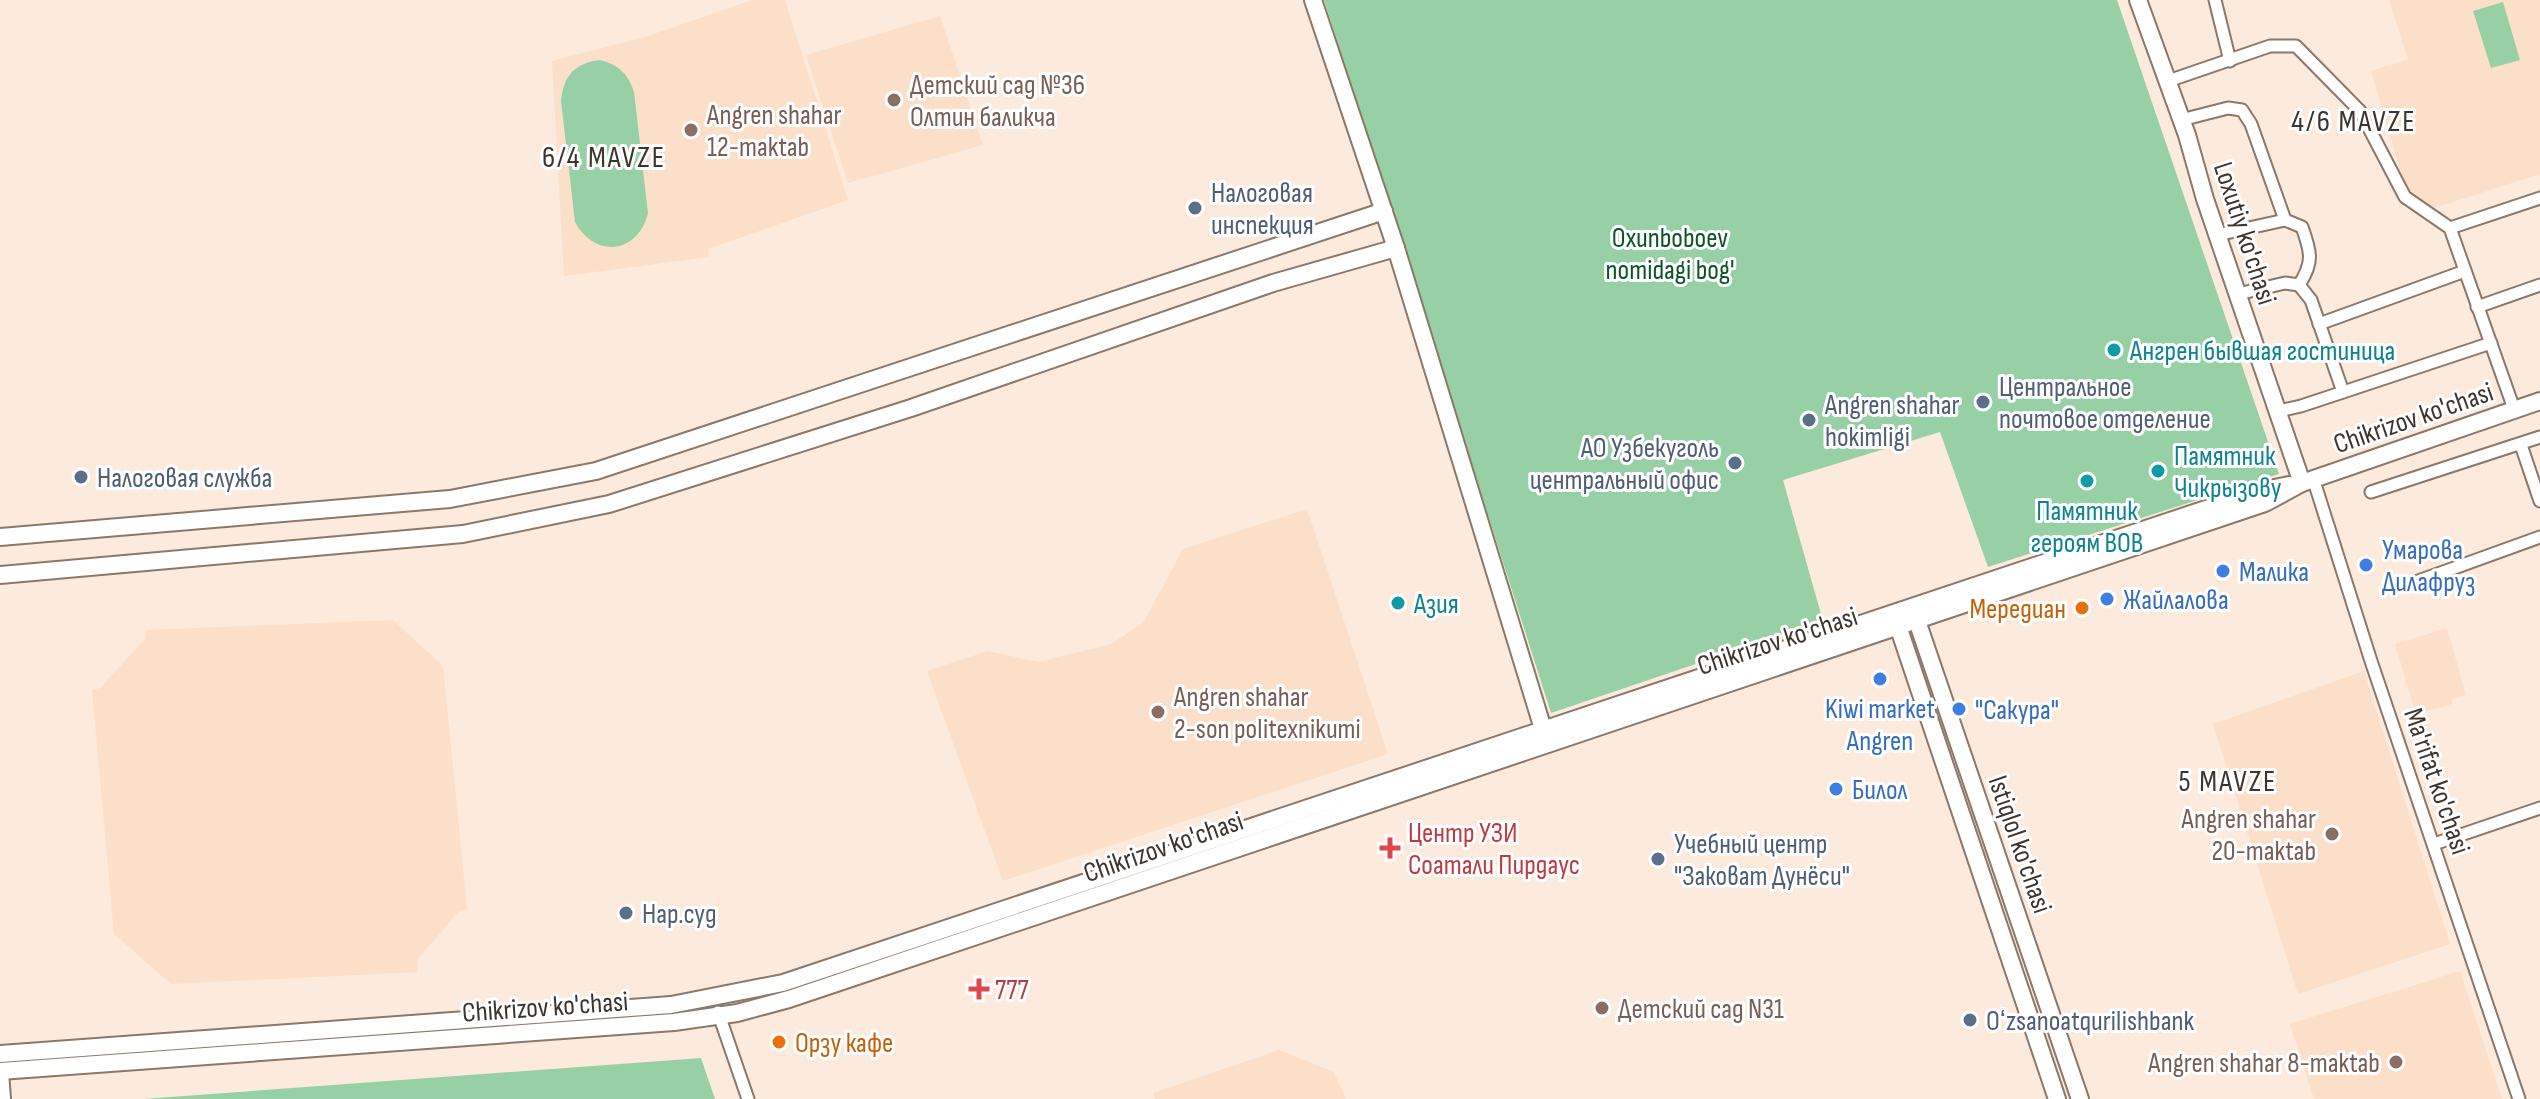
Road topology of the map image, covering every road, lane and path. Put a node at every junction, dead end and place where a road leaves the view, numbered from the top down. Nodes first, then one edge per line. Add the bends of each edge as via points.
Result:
1 (1313, 0) edge
2 (2138, 0) edge
3 (2215, 0) edge
4 (2230, 61) junction
5 (2168, 81) junction
6 (2181, 120) junction
7 (2540, 198) edge
8 (1384, 211) junction
9 (2285, 220) junction
10 (2450, 228) junction
11 (2217, 235) junction
12 (1396, 248) junction
13 (2465, 271) junction
14 (2299, 285) junction
15 (2540, 285) edge
16 (2238, 294) junction
17 (2477, 307) junction
18 (2319, 324) junction
19 (2491, 343) junction
20 (2343, 392) junction
21 (2540, 401) edge
22 (2514, 409) junction
23 (2279, 411) junction
24 (2540, 437) edge
25 (2521, 445) junction
26 (2308, 480) junction
27 (2371, 492) dead end
28 (2540, 501) edge
29 (0, 537) edge
30 (2540, 537) edge
31 (0, 575) edge
32 (2410, 584) dead end
33 (1914, 613) junction
34 (1896, 619) junction
35 (1847, 636) junction
36 (1543, 729) junction
37 (2540, 808) edge
38 (2434, 844) junction
39 (714, 998) junction
40 (719, 1015) junction
41 (0, 1054) edge
42 (0, 1072) edge
43 (2, 1099) edge
44 (748, 1099) edge
45 (2057, 1099) edge
46 (2080, 1099) edge
47 (2519, 1099) edge

1 - 8 main road
2 - 5 main road, Loxutiy ko'chasi
3 - 4 street
4 - 5 street
4 - 10 street via 2270,46 2296,46 2360,111 2405,197
5 - 6 main road, Loxutiy ko'chasi
6 - 9 street via 2228,108 2242,110
6 - 11 main road, Loxutiy ko'chasi
7 - 10 street
8 - 12 main road
8 - 29 main road via 596,471 450,499
9 - 11 street
9 - 14 street via 2302,227 2309,247 2310,268
10 - 13 street
11 - 16 main road, Loxutiy ko'chasi
12 - 31 main road via 1273,283 911,408 609,504 463,534
12 - 36 main road
13 - 17 street
13 - 18 street
14 - 16 street via 2285,283
14 - 18 street
15 - 17 street
16 - 23 main road, Loxutiy ko'chasi
17 - 19 street
18 - 20 street
19 - 20 street
19 - 22 street
20 - 23 street
21 - 22 main road, Chikrizov ko'chasi
22 - 26 main road, Chikrizov ko'chasi
23 - 26 main road, Loxutiy ko'chasi
24 - 25 street
25 - 27 street
25 - 28 street
26 - 33 main road, Chikrizov ko'chasi via 2265,503
26 - 38 street, Ma'rifat ko'chasi
30 - 32 street
33 - 34 main road, Chikrizov ko'chasi
33 - 46 main road, Istiqlol ko'chasi
34 - 35 main road, Chikrizov ko'chasi
34 - 45 main road, Istiqlol ko'chasi
35 - 36 main road, Chikrizov ko'chasi
35 - 40 main road, Chikrizov ko'chasi via 789,999
36 - 39 main road, Chikrizov ko'chasi via 798,978
37 - 38 street
38 - 47 street, Ma'rifat ko'chasi
39 - 40 street
39 - 41 main road, Chikrizov ko'chasi
40 - 42 main road, Chikrizov ko'chasi
40 - 44 street
42 - 43 main road

